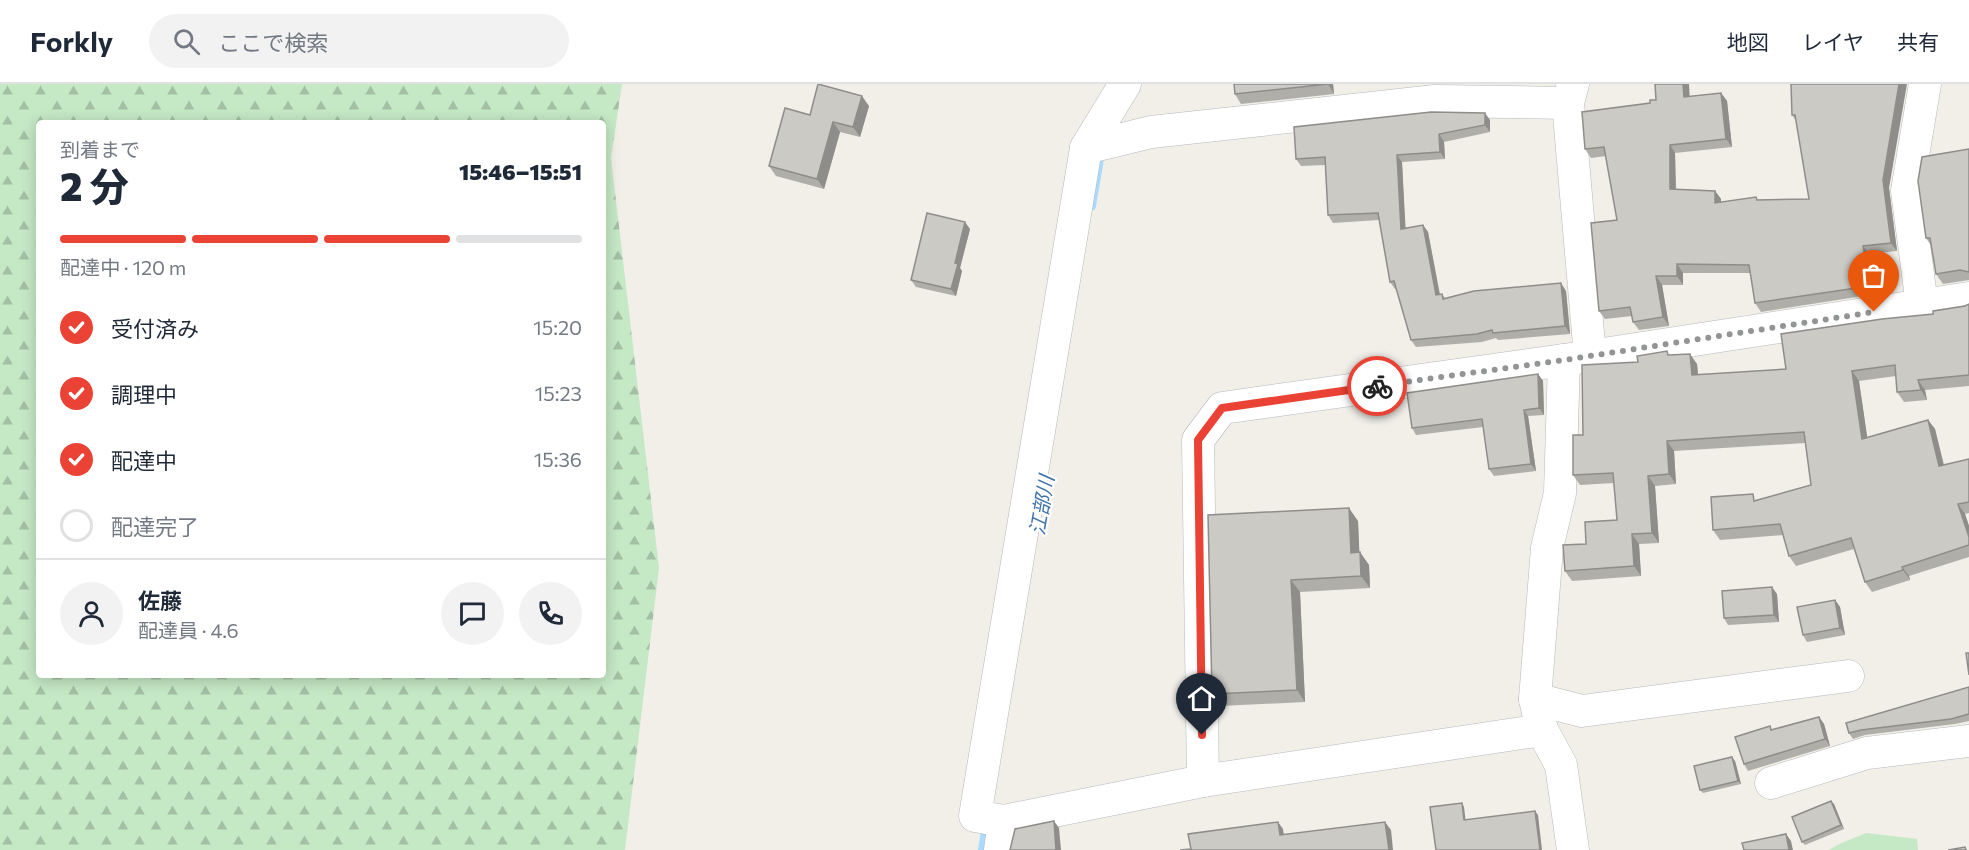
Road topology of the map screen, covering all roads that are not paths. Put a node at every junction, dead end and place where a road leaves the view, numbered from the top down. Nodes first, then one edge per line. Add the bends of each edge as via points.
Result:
1 (1125, 84) edge
2 (1925, 84) edge
3 (1571, 93) edge
4 (1086, 148) junction
5 (1969, 298) edge
6 (1922, 305) junction
7 (1577, 358) junction
8 (1848, 676) dead end
9 (1535, 699) junction
10 (1542, 730) junction
11 (1969, 741) edge
12 (1203, 781) junction
13 (1771, 783) dead end
14 (1002, 835) edge
15 (1573, 850) edge

1 - 4 street
2 - 6 street via 1907,191
3 - 4 street via 1435,101 1152,132
3 - 7 street
4 - 14 street via 975,816
5 - 6 street
6 - 7 street
7 - 9 street via 1560,493 1547,548
7 - 12 street via 1222,408 1198,440
8 - 9 street via 1582,711
9 - 10 street
10 - 12 street
10 - 15 street via 1561,765
11 - 13 street via 1867,753
12 - 14 street

